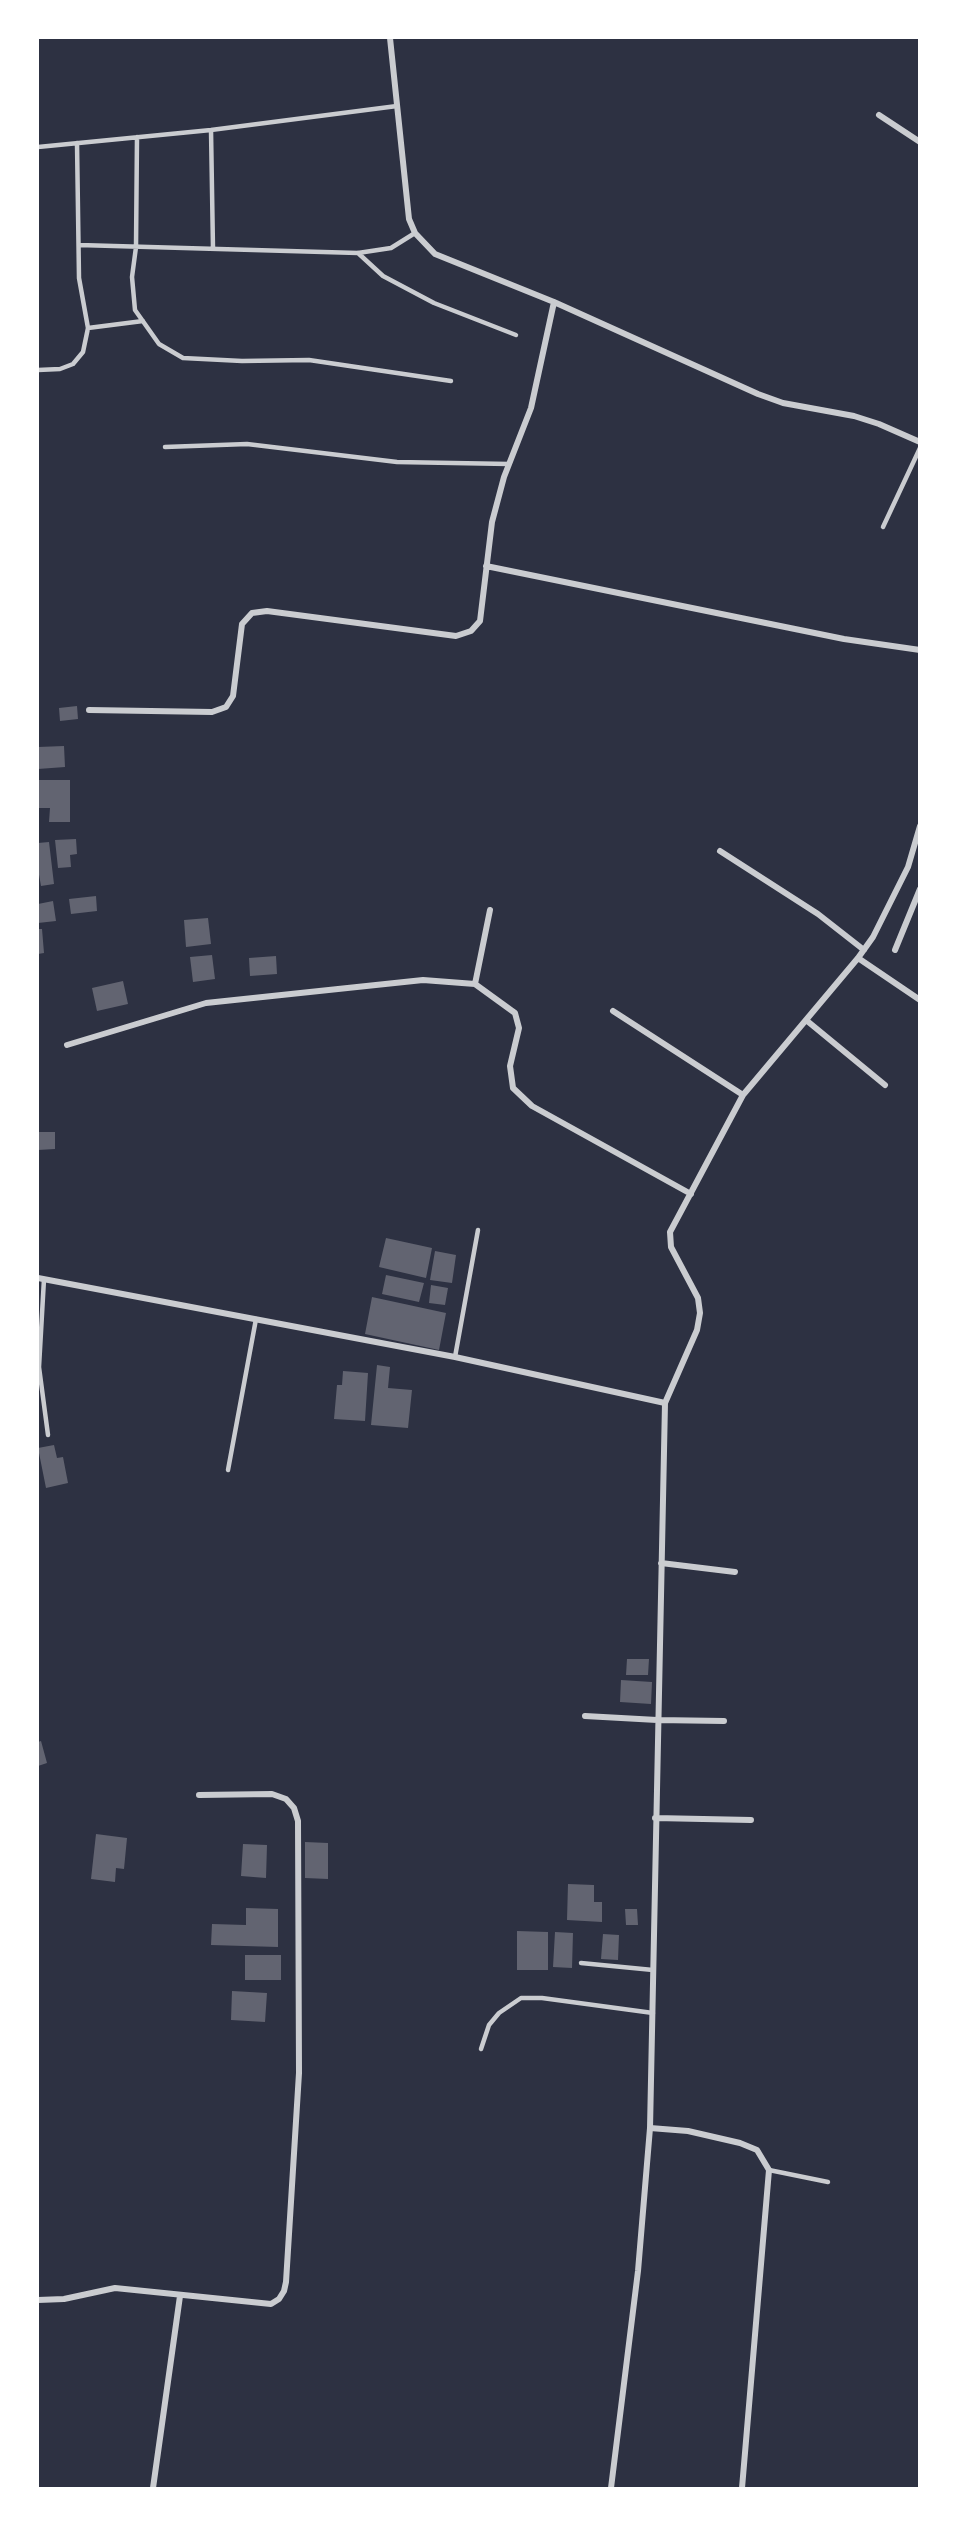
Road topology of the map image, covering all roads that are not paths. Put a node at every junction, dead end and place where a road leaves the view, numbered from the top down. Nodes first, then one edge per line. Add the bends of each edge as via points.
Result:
1 (390, 38) edge
2 (397, 106) junction
3 (879, 115) dead end
4 (211, 130) junction
5 (137, 137) junction
6 (920, 142) edge
7 (76, 143) junction
8 (38, 147) edge
9 (415, 233) junction
10 (79, 245) junction
11 (136, 247) junction
12 (213, 249) junction
13 (358, 253) junction
14 (554, 302) junction
15 (143, 321) junction
16 (88, 328) junction
17 (516, 335) dead end
18 (38, 370) edge
19 (452, 381) dead end
20 (920, 442) edge
21 (165, 447) dead end
22 (920, 448) edge
23 (509, 464) junction
24 (883, 527) dead end
25 (486, 566) junction
26 (920, 650) edge
27 (89, 710) dead end
28 (920, 825) edge
29 (720, 851) dead end
30 (920, 889) edge
31 (490, 910) dead end
32 (864, 950) junction
33 (895, 950) dead end
34 (858, 958) junction
35 (475, 984) junction
36 (920, 1000) edge
37 (613, 1011) dead end
38 (806, 1020) junction
39 (67, 1045) dead end
40 (885, 1085) dead end
41 (743, 1095) junction
42 (691, 1194) junction
43 (478, 1230) dead end
44 (41, 1278) edge
45 (256, 1319) junction
46 (455, 1357) junction
47 (665, 1403) junction
48 (48, 1435) dead end
49 (228, 1470) dead end
50 (661, 1563) junction
51 (735, 1572) dead end
52 (585, 1716) dead end
53 (657, 1720) junction
54 (724, 1721) dead end
55 (199, 1795) dead end
56 (655, 1818) junction
57 (751, 1820) dead end
58 (581, 1963) dead end
59 (653, 1970) junction
60 (652, 2013) junction
61 (481, 2049) dead end
62 (650, 2128) junction
63 (769, 2170) junction
64 (828, 2182) dead end
65 (180, 2295) junction
66 (38, 2300) edge
67 (153, 2488) edge
68 (611, 2488) edge
69 (741, 2488) edge

1 - 2 street
2 - 4 lane
2 - 9 street via 409,219
3 - 6 street
4 - 5 lane
4 - 12 lane
5 - 7 lane
5 - 11 lane
7 - 8 lane
7 - 10 lane
9 - 13 lane via 391,248
9 - 14 street via 435,254
10 - 11 lane
10 - 16 lane via 79,278
11 - 12 lane
11 - 15 lane via 132,277 135,310
12 - 13 lane
13 - 17 lane via 383,276 434,303
14 - 20 street via 758,394 783,403 854,416
14 - 23 street via 531,408
15 - 16 lane
15 - 19 lane via 159,344 183,358 309,360
16 - 18 lane via 83,352 73,364
21 - 23 lane via 247,444 396,462
22 - 24 lane
23 - 25 street via 492,522
25 - 26 street via 844,639
25 - 27 street via 480,621 471,631 456,636 267,611 252,613 242,624 233,696 226,707 212,712
28 - 32 street via 908,867
29 - 32 street via 818,914
30 - 33 street
31 - 35 street
32 - 34 street
34 - 36 street
34 - 38 street
35 - 39 street via 423,980 206,1003
35 - 42 street via 515,1013 519,1028 510,1066 513,1088 532,1106
37 - 41 street
38 - 40 street
38 - 41 street
41 - 42 street
42 - 47 street via 670,1232 671,1247 698,1298 697,1330
43 - 46 lane
44 - 45 street
44 - 48 lane via 39,1367
45 - 46 street
45 - 49 lane
46 - 47 street
47 - 50 street
50 - 51 street
50 - 53 street
52 - 53 street
53 - 54 street
53 - 56 street
55 - 65 street via 272,1794 286,1799 294,1808 299,1843 299,2073 284,2291 271,2304
56 - 57 street
56 - 59 street
58 - 59 lane
59 - 60 street
60 - 61 lane via 521,1998 489,2025
60 - 62 street
62 - 63 street via 688,2131 740,2143 757,2150
62 - 68 street via 638,2271
63 - 64 lane
63 - 69 street
65 - 66 street via 115,2288 64,2299
65 - 67 street

